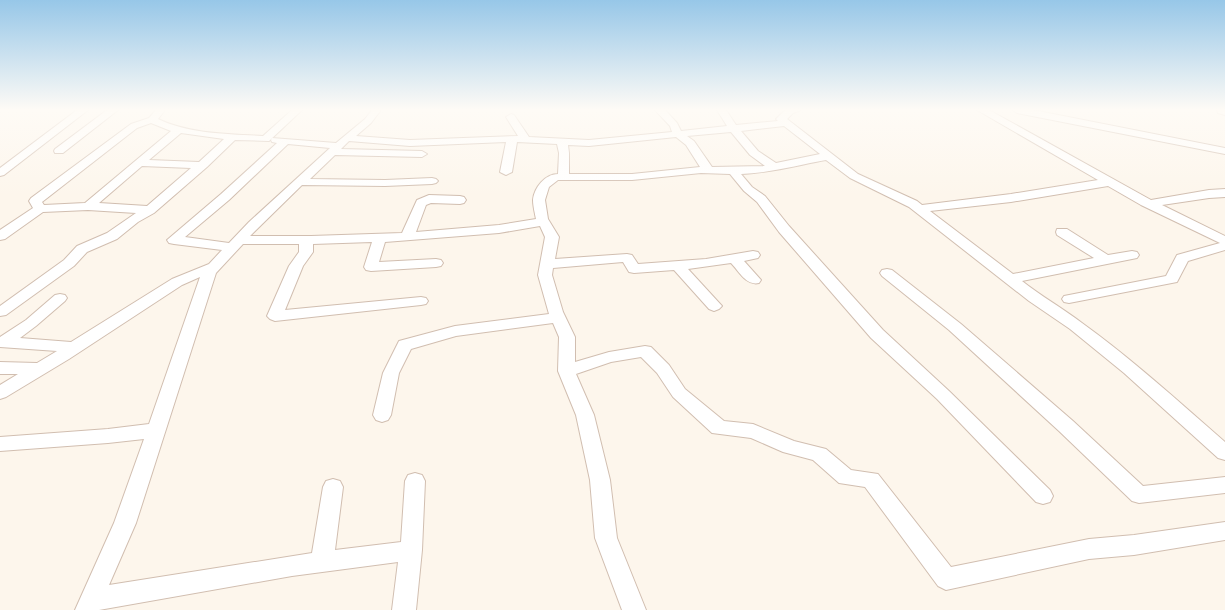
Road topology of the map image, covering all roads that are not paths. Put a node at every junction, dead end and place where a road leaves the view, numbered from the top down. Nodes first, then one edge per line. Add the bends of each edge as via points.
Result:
1 (45, 138) edge
2 (77, 138) edge
3 (118, 138) edge
4 (170, 138) edge
5 (231, 138) edge
6 (256, 138) edge
7 (347, 138) edge
8 (634, 138) edge
9 (684, 138) edge
10 (743, 138) edge
11 (811, 138) edge
12 (1032, 138) edge
13 (1161, 138) edge
14 (265, 139) joint
15 (512, 139) junction
16 (526, 140) joint
17 (285, 141) junction
18 (562, 142) junction
19 (339, 145) junction
20 (60, 151) dead end
21 (1225, 151) edge
22 (422, 154) dead end
23 (829, 156) junction
24 (0, 160) edge
25 (19, 160) junction
26 (142, 163) junction
27 (203, 165) junction
28 (774, 167) junction
29 (708, 170) junction
30 (733, 171) junction
31 (506, 172) dead end
32 (0, 173) edge
33 (563, 178) junction
34 (432, 181) dead end
35 (299, 182) junction
36 (1109, 182) junction
37 (1225, 193) edge
38 (460, 200) dead end
39 (1149, 204) junction
40 (88, 206) junction
41 (919, 208) junction
42 (40, 209) junction
43 (150, 210) junction
44 (544, 222) junction
45 (1062, 232) dead end
46 (408, 235) junction
47 (0, 236) edge
48 (380, 238) junction
49 (306, 240) junction
50 (1225, 242) edge
51 (236, 243) junction
52 (1225, 246) edge
53 (753, 255) dead end
54 (1132, 255) dead end
55 (734, 258) junction
56 (1106, 260) junction
57 (436, 263) dead end
58 (547, 264) junction
59 (677, 265) junction
60 (213, 267) junction
61 (888, 273) dead end
62 (1011, 279) junction
63 (754, 280) dead end
64 (60, 298) dead end
65 (1068, 299) dead end
66 (421, 301) dead end
67 (714, 306) dead end
68 (1, 312) edge
69 (558, 318) junction
70 (2, 342) edge
71 (73, 348) junction
72 (0, 368) edge
73 (40, 369) junction
74 (566, 371) junction
75 (0, 393) edge
76 (382, 415) dead end
77 (156, 430) junction
78 (0, 444) edge
79 (1225, 453) edge
80 (415, 481) dead end
81 (1225, 485) edge
82 (333, 487) dead end
83 (1043, 496) dead end
84 (1225, 531) edge
85 (411, 550) junction
86 (322, 563) junction
87 (90, 604) edge
88 (404, 610) edge
89 (634, 610) edge

1 - 25 street
2 - 20 street
3 - 42 street via 35,202
4 - 26 street
5 - 27 street
6 - 14 street
7 - 19 street
8 - 18 street via 589,143
9 - 29 street via 690,143
10 - 28 street via 754,153
11 - 23 street
12 - 36 street
13 - 21 street
14 - 17 street
15 - 16 street
15 - 19 street
15 - 31 street
16 - 18 street
17 - 19 street
17 - 51 street via 226,197 174,240
18 - 33 street
19 - 22 street
19 - 35 street
23 - 28 street
23 - 41 street via 854,176
24 - 25 street
25 - 32 street
26 - 27 street
26 - 40 street
27 - 43 street
28 - 30 street
29 - 30 street
29 - 33 street via 632,177
30 - 83 street via 748,189 761,199 784,229 877,334
33 - 44 street via 555,178 544,186 539,200
34 - 35 street
35 - 51 street
36 - 39 street
36 - 41 street via 1011,198
37 - 39 street
38 - 46 street via 429,199 420,203
39 - 50 street
40 - 42 street
40 - 43 street
41 - 62 street
42 - 47 street
43 - 68 street via 134,218 112,236 82,249 69,263
44 - 46 street via 500,229
44 - 58 street via 552,237
45 - 56 street
46 - 48 street
48 - 49 street
48 - 57 street via 371,267
49 - 51 street
49 - 66 street via 306,252 296,266 275,316
51 - 60 street
52 - 65 street via 1182,258 1172,279
53 - 55 street
54 - 56 street
55 - 59 street
55 - 63 street
56 - 62 street
58 - 59 street via 627,258 634,270
58 - 69 street via 545,275
59 - 67 street
60 - 71 street via 176,282
60 - 77 street via 209,272
61 - 81 street via 961,332 1139,495
62 - 79 street via 1130,369
64 - 70 street
69 - 74 street via 567,337
69 - 76 street via 455,331 405,345 391,373
70 - 71 street
71 - 73 street
72 - 73 street
73 - 75 street
74 - 84 street via 609,357 645,351 663,369 679,393 719,428 753,432 790,447 819,454 846,477 871,480 946,579 1089,549
74 - 89 street via 585,415 600,480 606,538
77 - 78 street
77 - 87 street via 125,523
80 - 85 street
82 - 86 street
85 - 86 street
85 - 88 street
86 - 87 street via 292,566

